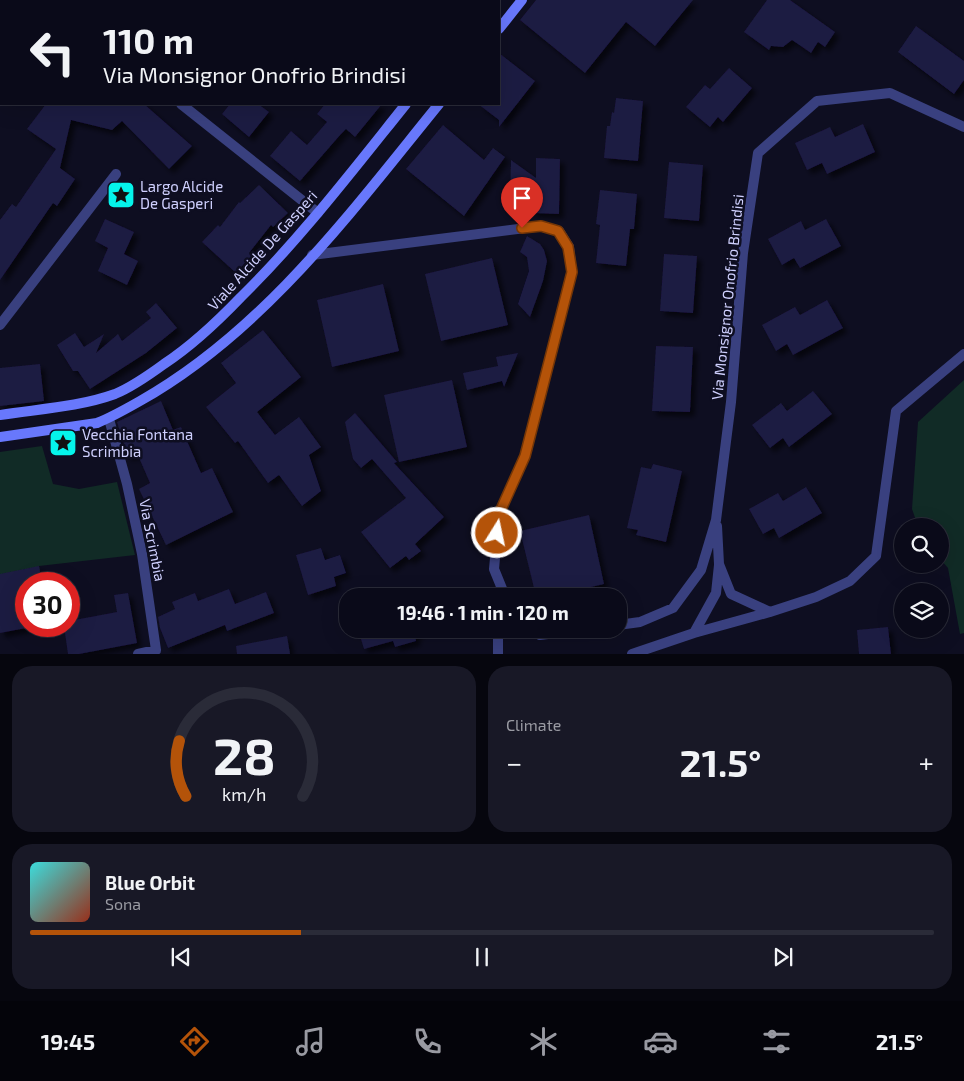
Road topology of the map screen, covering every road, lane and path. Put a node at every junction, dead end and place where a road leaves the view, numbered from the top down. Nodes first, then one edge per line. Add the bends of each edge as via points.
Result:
1 (522, 0) edge
2 (500, 28) edge
3 (182, 105) edge
4 (405, 105) edge
5 (437, 105) edge
6 (964, 127) edge
7 (116, 174) dead end
8 (318, 214) junction
9 (312, 255) junction
10 (0, 325) edge
11 (964, 354) edge
12 (0, 415) edge
13 (109, 418) junction
14 (0, 437) edge
15 (716, 520) junction
16 (719, 564) junction
17 (494, 569) junction
18 (495, 588) edge
19 (501, 588) edge
20 (770, 612) junction
21 (627, 624) edge
22 (694, 633) junction
23 (499, 638) edge
24 (138, 654) edge
25 (498, 654) edge
26 (632, 654) edge

1 - 2 main road
3 - 8 street
4 - 8 main road, Viale Alcide De Gasperi
5 - 9 main road via 359,203
6 - 15 street, Via Monsignor Onofrio Brindisi via 890,92 817,101 758,154 743,253 731,402
7 - 10 street
8 - 12 main road, Viale Alcide De Gasperi via 215,324 150,374 118,393 95,401
9 - 13 main road via 262,309 200,362 171,383
9 - 17 street via 541,226 558,231 568,247 572,272 525,456 499,514
11 - 20 street via 896,411 876,556 850,581 816,597
13 - 14 main road via 97,423
13 - 24 street, Via Scrimbia via 142,554 156,650
15 - 16 street
15 - 21 street, Via Monsignor Onofrio Brindisi via 701,570 673,608 640,622
16 - 20 street via 731,594
16 - 22 street via 716,594
17 - 18 street
17 - 19 street
20 - 22 street
22 - 26 street
23 - 25 street

